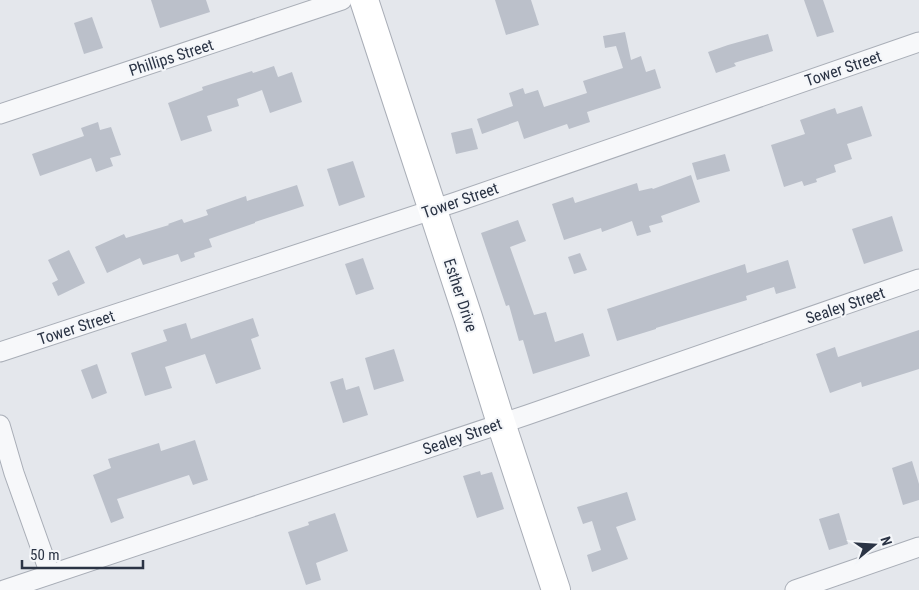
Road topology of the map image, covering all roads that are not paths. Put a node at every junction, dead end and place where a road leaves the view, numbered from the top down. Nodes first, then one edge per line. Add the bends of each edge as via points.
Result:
1 (342, 0) edge
2 (364, 0) edge
3 (919, 42) edge
4 (0, 114) edge
5 (432, 210) junction
6 (919, 279) edge
7 (0, 352) edge
8 (501, 422) junction
9 (0, 425) edge
10 (919, 547) edge
11 (50, 574) junction
12 (4, 590) edge
13 (556, 590) edge
14 (795, 590) edge

1 - 4 street, Phillips Street
2 - 5 street, Esther Drive
3 - 5 street, Tower Street
5 - 7 street, Tower Street
5 - 8 street, Esther Drive
6 - 8 street, Sealey Street
8 - 11 street, Sealey Street
8 - 13 street, Esther Drive
9 - 11 street
10 - 14 street
11 - 12 street, Sealey Street

